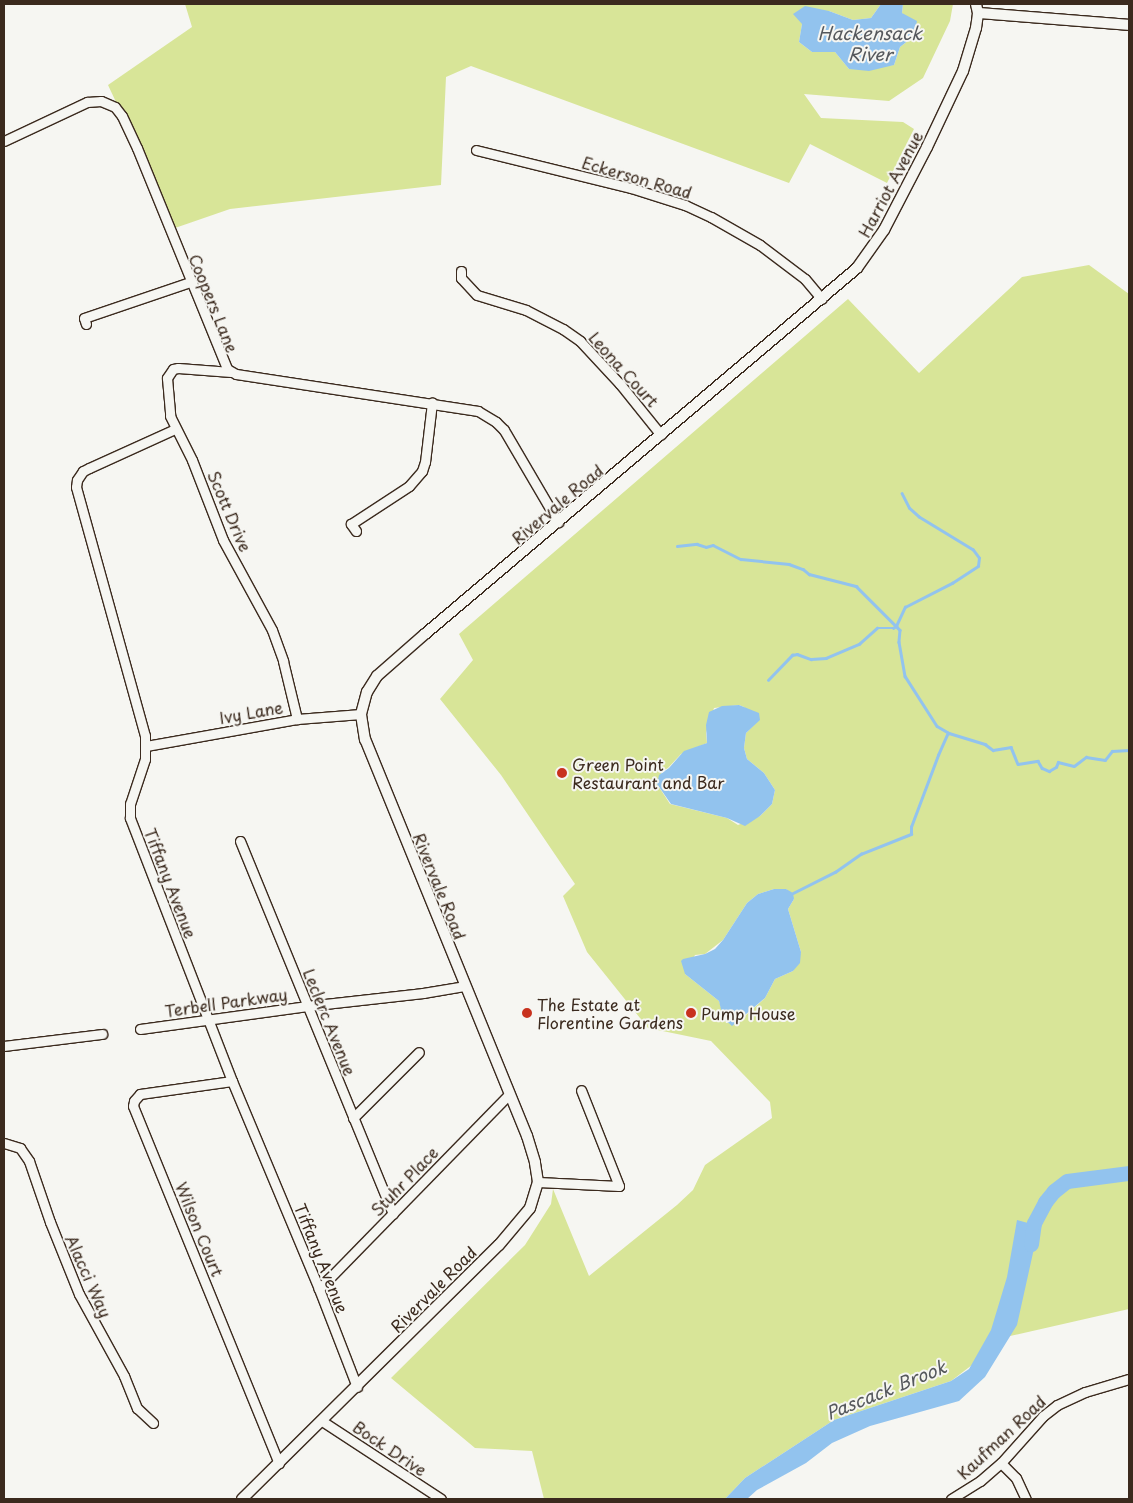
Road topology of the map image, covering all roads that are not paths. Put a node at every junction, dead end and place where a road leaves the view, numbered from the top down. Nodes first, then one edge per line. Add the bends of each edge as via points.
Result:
1 (977, 8) edge
2 (1129, 25) edge
3 (4, 142) edge
4 (476, 150) dead end
5 (461, 271) dead end
6 (190, 282) junction
7 (822, 299) junction
8 (86, 324) dead end
9 (772, 342) joint
10 (231, 372) junction
11 (432, 402) junction
12 (175, 429) junction
13 (661, 435) junction
14 (558, 522) junction
15 (356, 531) dead end
16 (361, 714) junction
17 (297, 719) junction
18 (146, 746) junction
19 (240, 841) dead end
20 (465, 986) junction
21 (307, 1006) junction
22 (209, 1020) junction
23 (140, 1029) dead end
24 (102, 1034) dead end
25 (4, 1046) edge
26 (419, 1052) dead end
27 (232, 1081) junction
28 (582, 1090) dead end
29 (509, 1094) junction
30 (353, 1118) junction
31 (4, 1143) edge
32 (538, 1182) junction
33 (393, 1214) junction
34 (319, 1289) junction
35 (1129, 1379) edge
36 (356, 1387) junction
37 (322, 1421) junction
38 (152, 1424) dead end
39 (279, 1462) junction
40 (1001, 1463) junction
41 (242, 1499) edge
42 (441, 1499) edge
43 (951, 1499) edge
44 (1026, 1499) edge

1 - 2 street
1 - 7 street, Harriot Avenue via 971,51 963,71 884,230 857,268
3 - 6 street, Coopers Lane via 87,102 101,101 115,107 137,148
4 - 7 street, Eckerson Road via 631,188 685,205 760,244 805,279
5 - 13 street, Leona Court via 461,278 477,295 526,310 580,341
6 - 8 street via 84,318
6 - 10 street, Coopers Lane via 223,365
7 - 9 street, Harriot Avenue
9 - 13 street, Rivervale Road
10 - 11 street, Coopers Lane
10 - 12 street, Scott Drive via 178,368 169,373 168,403
11 - 14 street, Coopers Lane via 468,408 496,422 510,439
11 - 15 street via 422,471 409,486 351,524
12 - 17 street, Scott Drive via 192,460 222,540 275,638
12 - 18 street, Tiffany Avenue via 83,471 76,487
13 - 14 street, Rivervale Road
14 - 16 street, Rivervale Road via 377,676 367,692
16 - 17 street, Ivy Lane
16 - 20 street, Rivervale Road via 368,750
17 - 18 street, Ivy Lane
18 - 22 street, Tiffany Avenue via 130,804 130,818
19 - 21 street, Leclerc Avenue
20 - 21 street, Terbell Parkway
20 - 29 street, Rivervale Road
21 - 22 street, Terbell Parkway
21 - 30 street, Leclerc Avenue
22 - 23 street, Terbell Parkway
22 - 27 street, Tiffany Avenue
24 - 25 street
26 - 30 street
27 - 34 street, Tiffany Avenue
27 - 39 street, Wilson Court via 140,1094 133,1106
28 - 32 street via 618,1186
29 - 32 street, Rivervale Road via 532,1150
29 - 33 street, Stuhr Place
30 - 33 street, Leclerc Avenue
31 - 38 street, Alacci Way via 20,1148 29,1161 79,1294 124,1376 137,1408
32 - 36 street, Rivervale Road via 530,1208 499,1245
33 - 34 street, Stuhr Place
34 - 36 street, Tiffany Avenue
35 - 40 street, Kaufman Road via 1085,1392 1057,1405
36 - 37 street, Rivervale Road
37 - 39 street, Rivervale Road
37 - 42 street, Bock Drive
39 - 41 street, Rivervale Road
40 - 43 street, Kaufman Road via 971,1488
40 - 44 street via 1016,1478

